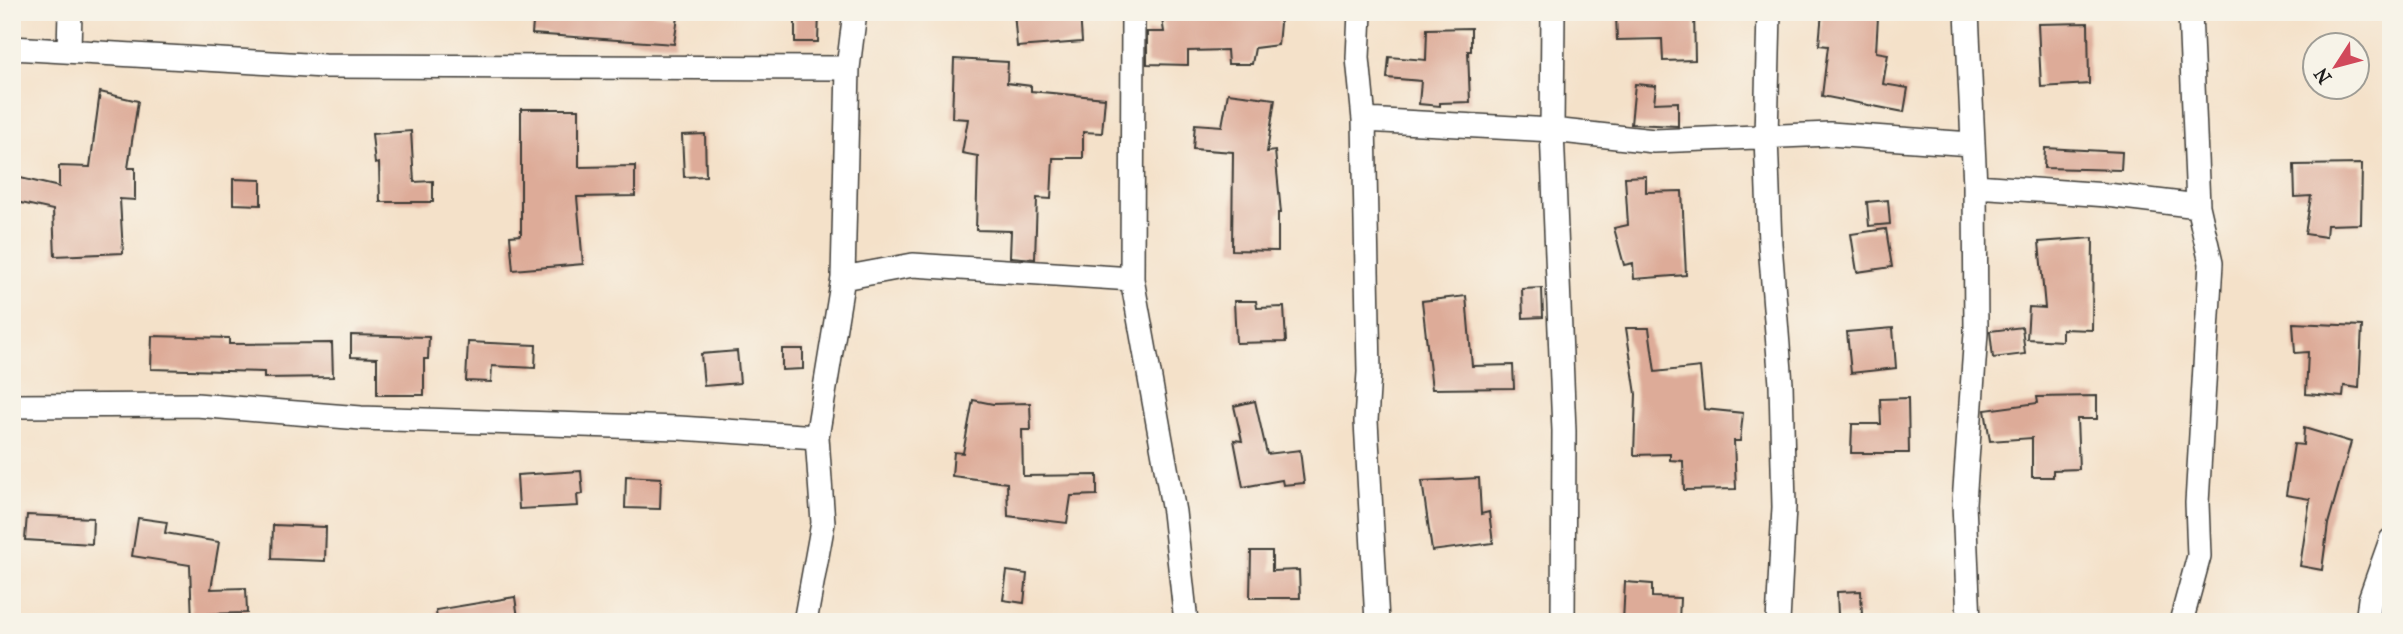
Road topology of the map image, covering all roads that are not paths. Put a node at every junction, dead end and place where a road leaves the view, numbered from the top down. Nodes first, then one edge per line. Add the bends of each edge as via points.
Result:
1 (70, 12) edge
2 (855, 12) edge
3 (1133, 12) edge
4 (1360, 12) edge
5 (1553, 12) edge
6 (1769, 12) edge
7 (1967, 12) edge
8 (2190, 12) edge
9 (12, 48) edge
10 (69, 49) junction
11 (848, 68) junction
12 (1364, 120) junction
13 (1552, 130) junction
14 (1766, 137) junction
15 (1971, 144) junction
16 (1975, 186) junction
17 (2198, 206) junction
18 (843, 278) junction
19 (1132, 279) junction
20 (12, 406) edge
21 (817, 437) junction
22 (2391, 540) edge
23 (805, 622) edge
24 (1186, 622) edge
25 (1377, 622) edge
26 (1563, 622) edge
27 (1778, 622) edge
28 (1969, 622) edge
29 (2181, 622) edge
30 (2367, 622) edge

1 - 10 street
2 - 11 street
3 - 19 street
4 - 12 street via 1358,58
5 - 13 street
6 - 14 street
7 - 15 street
8 - 17 street
9 - 10 street
10 - 11 street via 324,65
11 - 18 street
12 - 13 street
12 - 25 street via 1366,421
13 - 14 street via 1654,141
13 - 26 street via 1564,431
14 - 15 street via 1830,134
14 - 27 street via 1782,398 1784,507
15 - 16 street
16 - 17 street
16 - 28 street via 1976,333 1964,503
17 - 29 street via 2211,263 2197,503 2199,556
18 - 19 street via 913,265
18 - 21 street
19 - 24 street via 1174,512
20 - 21 street via 196,405 360,418
21 - 23 street via 823,523
22 - 30 street via 2370,599

